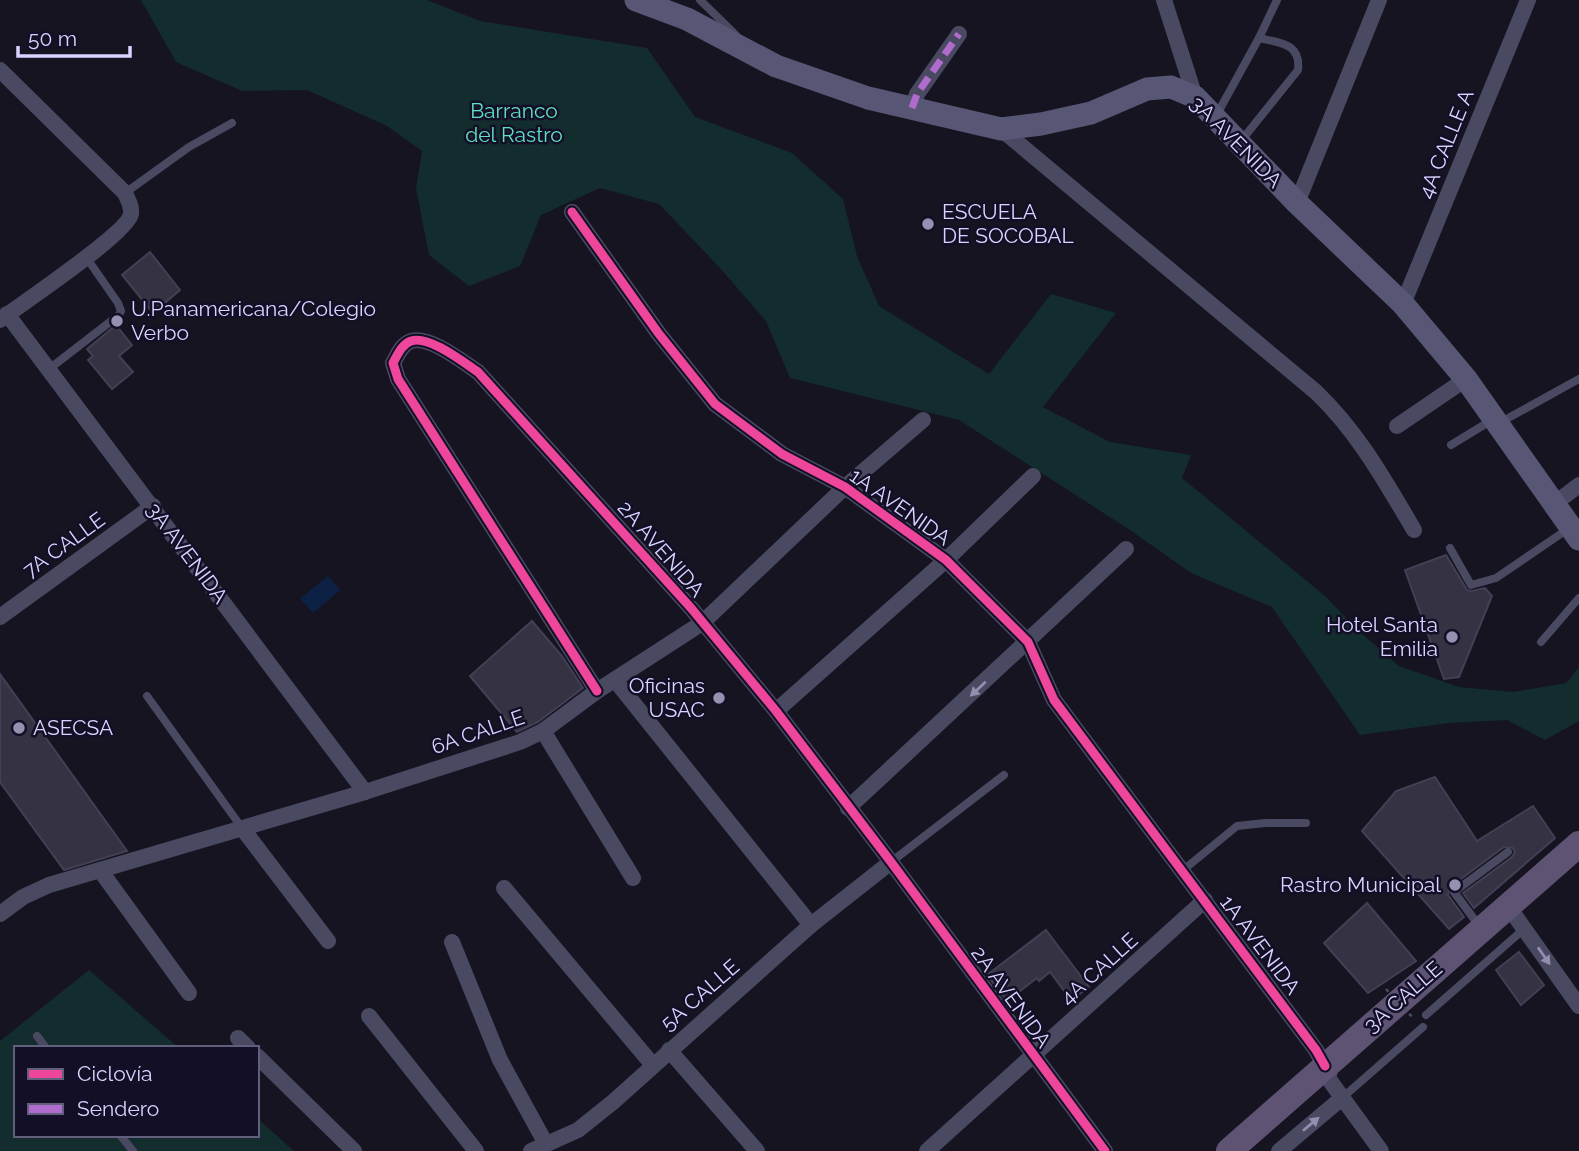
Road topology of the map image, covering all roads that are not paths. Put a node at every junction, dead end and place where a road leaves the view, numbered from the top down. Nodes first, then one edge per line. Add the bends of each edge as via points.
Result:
1 (636, 0) edge
2 (700, 0) edge
3 (1164, 0) edge
4 (1277, 0) edge
5 (1378, 0) edge
6 (1528, 0) edge
7 (959, 34) dead end
8 (1259, 38) junction
9 (759, 57) junction
10 (0, 70) edge
11 (1195, 97) junction
12 (912, 108) junction
13 (1215, 118) junction
14 (232, 123) dead end
15 (1001, 129) junction
16 (1239, 144) junction
17 (128, 198) junction
18 (1297, 203) junction
19 (572, 212) dead end
20 (86, 257) junction
21 (1403, 304) junction
22 (4, 317) edge
23 (49, 369) junction
24 (1466, 379) junction
25 (1579, 379) edge
26 (923, 419) dead end
27 (1496, 421) junction
28 (1397, 426) dead end
29 (1451, 445) dead end
30 (1033, 476) dead end
31 (1579, 485) edge
32 (845, 487) junction
33 (1554, 504) junction
34 (153, 506) junction
35 (1414, 530) dead end
36 (1577, 535) edge
37 (1450, 548) dead end
38 (1125, 549) dead end
39 (946, 560) junction
40 (1579, 598) edge
41 (0, 617) edge
42 (702, 623) junction
43 (1028, 642) junction
44 (1541, 642) dead end
45 (615, 680) junction
46 (597, 691) junction
47 (147, 696) dead end
48 (776, 711) junction
49 (543, 731) junction
50 (1004, 775) dead end
51 (365, 792) junction
52 (848, 808) junction
53 (1306, 823) dead end
54 (242, 828) junction
55 (1508, 852) dead end
56 (1576, 852) edge
57 (891, 862) junction
58 (100, 870) junction
59 (1182, 871) junction
60 (633, 878) dead end
61 (504, 888) dead end
62 (1205, 900) junction
63 (1508, 906) junction
64 (0, 914) edge
65 (811, 925) junction
66 (1482, 929) junction
67 (1524, 929) junction
68 (328, 941) dead end
69 (452, 943) dead end
70 (189, 993) dead end
71 (1579, 1006) edge
72 (1426, 1015) dead end
73 (369, 1016) dead end
74 (1423, 1027) dead end
75 (37, 1037) dead end
76 (44, 1046) edge
77 (669, 1050) junction
78 (1033, 1057) junction
79 (259, 1058) edge
80 (652, 1064) junction
81 (1324, 1070) junction
82 (1342, 1098) junction
83 (122, 1137) edge
84 (538, 1147) edge
85 (133, 1151) edge
86 (354, 1151) edge
87 (476, 1151) edge
88 (757, 1151) edge
89 (927, 1151) edge
90 (1105, 1151) edge
91 (1229, 1151) edge
92 (1279, 1151) edge
93 (1381, 1151) edge

1 - 9 main road, 3A AVENIDA via 687,19
2 - 9 lane
3 - 11 street
4 - 8 lane
5 - 18 street
6 - 21 street, 4A CALLE A
7 - 12 street
8 - 13 lane
8 - 16 lane via 1286,44 1296,52 1298,71
9 - 12 main road, 3A AVENIDA via 868,98
10 - 17 street
11 - 13 main road, 3A AVENIDA
11 - 15 main road, 3A AVENIDA via 1171,87 1147,89 1091,113
12 - 15 main road, 3A AVENIDA
13 - 16 main road, 3A AVENIDA
14 - 17 lane via 190,147
15 - 35 street via 1342,417
16 - 18 main road, 3A AVENIDA
17 - 20 street via 131,215 124,226
18 - 21 main road, 3A AVENIDA
19 - 32 street, 1A AVENIDA via 715,404 782,454
20 - 22 street
20 - 23 lane via 121,311
21 - 24 main road, 3A AVENIDA
22 - 23 street, 3A AVENIDA
23 - 34 street, 3A AVENIDA
24 - 27 main road, 3A AVENIDA
24 - 28 street
25 - 27 lane
26 - 32 street, 6A CALLE
27 - 29 lane
27 - 33 main road, 3A AVENIDA
30 - 39 street
31 - 33 street
32 - 39 street, 1A AVENIDA
32 - 42 street, 6A CALLE
33 - 36 main road, 3A AVENIDA
34 - 41 street, 7A CALLE
34 - 51 street, 3A AVENIDA
36 - 37 lane via 1496,578 1471,585
38 - 43 street
39 - 43 street, 1A AVENIDA
39 - 48 street
40 - 44 lane
42 - 45 street, 6A CALLE
42 - 46 street, 2A AVENIDA via 478,372 435,344 408,342 393,362 398,379
42 - 48 street, 2A AVENIDA
43 -> 52 street
43 - 59 street, 1A AVENIDA via 1054,700
45 - 46 street, 6A CALLE
45 - 65 street
46 - 49 street, 6A CALLE
47 - 54 lane
48 - 52 street, 2A AVENIDA
49 - 51 street, 6A CALLE via 520,743
49 - 60 street
50 - 57 lane
51 - 54 street, 6A CALLE
52 - 57 street, 2A AVENIDA
53 - 59 lane via 1237,826
54 - 58 street, 6A CALLE
54 - 68 street
55 - 66 lane via 1454,892
56 - 63 main road, 3A CALLE
57 - 65 street, 5A CALLE
57 - 78 street, 2A AVENIDA
58 - 64 street, 6A CALLE via 49,885
58 - 70 street
59 - 62 street, 1A AVENIDA
61 - 80 street
62 - 78 street, 4A CALLE
62 - 81 street, 1A AVENIDA via 1316,1050
63 - 66 main road, 3A CALLE
63 - 67 street
65 - 77 street, 5A CALLE
66 - 81 main road, 3A CALLE
67 -> 71 street
67 - 72 lane
69 - 84 street
73 - 87 street
74 - 82 lane
75 - 76 lane
77 - 80 street, 5A CALLE
77 - 88 street
78 - 89 street, 4A CALLE
78 - 90 street, 2A AVENIDA
79 - 86 street
80 - 84 street, 5A CALLE via 578,1130
81 - 82 street, 1A AVENIDA
81 - 91 main road, 3A CALLE
92 -> 82 street
82 - 93 street, 1A AVENIDA
83 - 85 lane

